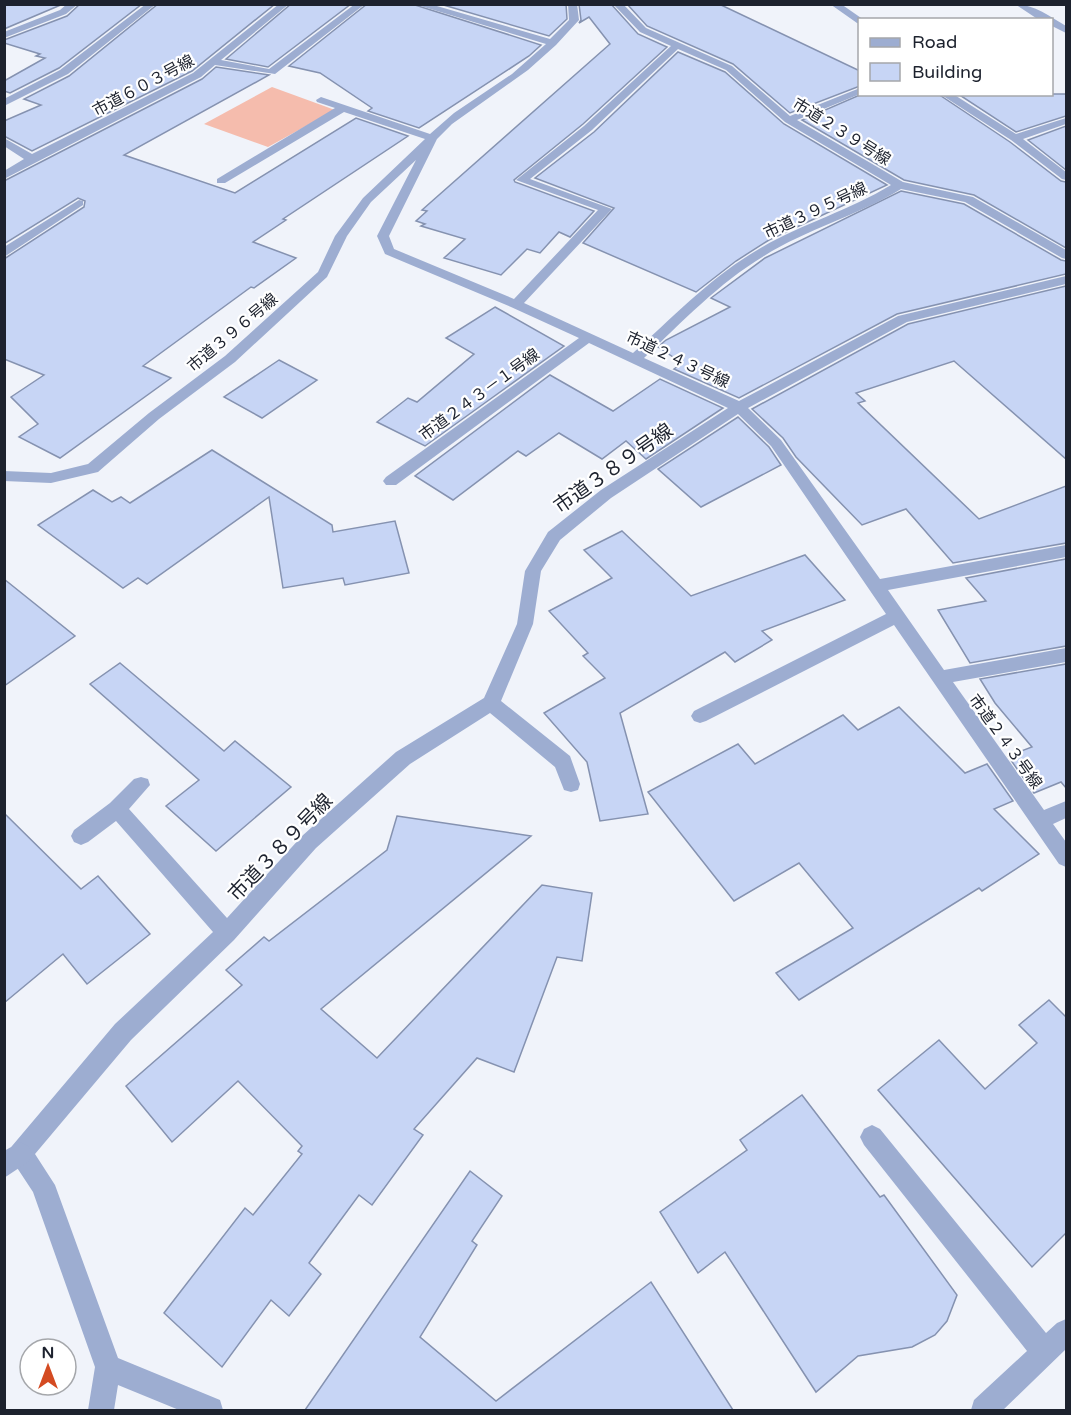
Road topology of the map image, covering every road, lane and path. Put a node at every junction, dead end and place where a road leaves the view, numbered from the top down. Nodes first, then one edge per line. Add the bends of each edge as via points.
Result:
1 (74, 4) edge
2 (152, 4) edge
3 (285, 4) edge
4 (360, 4) edge
5 (418, 4) edge
6 (572, 4) edge
7 (617, 4) edge
8 (834, 4) edge
9 (1019, 4) edge
10 (1044, 18) edge
11 (858, 20) edge
12 (4, 35) edge
13 (553, 43) junction
14 (677, 45) junction
15 (215, 62) junction
16 (858, 92) edge
17 (948, 96) edge
18 (321, 100) dead end
19 (4, 104) edge
20 (343, 108) junction
21 (789, 120) junction
22 (1066, 121) edge
23 (432, 138) junction
24 (1014, 138) junction
25 (4, 141) edge
26 (32, 159) junction
27 (4, 176) edge
28 (1066, 177) edge
29 (221, 181) dead end
30 (899, 185) junction
31 (79, 203) dead end
32 (4, 253) edge
33 (1066, 255) edge
34 (1066, 280) edge
35 (516, 304) junction
36 (589, 337) junction
37 (635, 359) junction
38 (739, 407) junction
39 (4, 476) edge
40 (391, 481) dead end
41 (1066, 551) edge
42 (876, 586) junction
43 (897, 616) junction
44 (1066, 655) edge
45 (938, 678) junction
46 (491, 703) junction
47 (700, 716) dead end
48 (571, 784) dead end
49 (141, 786) dead end
50 (117, 809) junction
51 (1066, 809) edge
52 (1040, 821) junction
53 (81, 836) dead end
54 (1066, 858) edge
55 (227, 933) junction
56 (872, 1137) dead end
57 (12, 1160) edge
58 (1066, 1332) edge
59 (1045, 1352) junction
60 (108, 1367) junction
61 (101, 1410) edge
62 (210, 1410) edge
63 (984, 1410) edge

1 - 12 street
2 - 19 street via 64,72
3 - 15 street, 市道６０３号線
4 - 15 street via 271,72
5 - 13 street
6 - 13 street, 市道２４３号線 via 574,20
7 - 14 street, 市道２３９号線 via 643,30
8 - 11 street
9 - 10 street
13 - 23 street, 市道２４３号線 via 505,84 443,124
14 - 21 street, 市道２３９号線 via 729,68
14 - 35 street via 588,128 522,180 606,209
15 - 26 street, 市道６０３号線 via 197,75
16 - 21 street
17 - 24 street
18 - 20 street
20 - 23 street
20 - 29 street
21 - 30 street, 市道２３９号線
22 - 24 street
23 - 35 street, 市道２４３号線 via 384,236 389,251
23 - 39 street, 市道３９６号線 via 367,200 341,236 323,274 230,359 93,468 51,478
24 - 28 street
25 - 26 street
26 - 27 street, 市道６０３号線
30 - 33 street, 市道２３９号線 via 969,199
30 - 37 street, 市道３９５号線 via 876,201 777,244 718,284
31 - 32 street
34 - 38 street, 市道３８９号線 via 903,319
35 - 36 street, 市道２４３号線
36 - 37 street, 市道２４３号線
36 - 40 street, 市道２４３－１号線
37 - 38 street, 市道２４３号線
38 - 42 street, 市道２４３号線 via 776,443
38 - 46 street, 市道３８９号線 via 606,494 554,536 533,571 525,624
41 - 42 street
42 - 43 street, 市道２４３号線
43 - 45 street, 市道２４３号線
43 - 47 street
44 - 45 street
45 - 52 street, 市道２４３号線
46 - 48 street via 563,762
46 - 55 street, 市道３８９号線 via 403,758 309,842
49 - 50 street
50 - 53 street
50 - 55 street
51 - 52 street
52 - 54 street, 市道２４３号線
55 - 57 street, 市道３８９号線 via 123,1032
56 - 59 street
57 - 60 street via 43,1185
58 - 59 street
59 - 63 street
60 - 61 street
60 - 62 street

